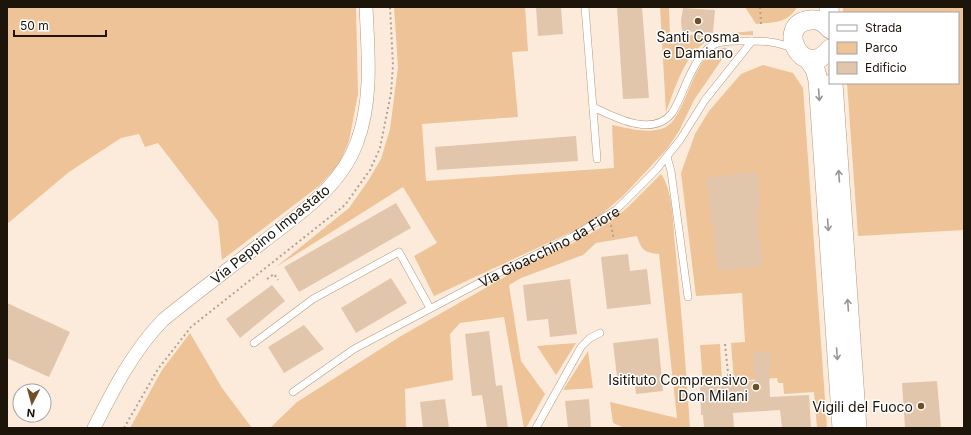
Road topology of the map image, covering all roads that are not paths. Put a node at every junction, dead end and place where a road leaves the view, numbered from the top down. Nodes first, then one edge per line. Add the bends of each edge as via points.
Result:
1 (366, 7) edge
2 (585, 7) edge
3 (810, 13) edge
4 (829, 28) edge
5 (794, 33) junction
6 (752, 41) junction
7 (777, 43) junction
8 (829, 51) edge
9 (802, 55) junction
10 (833, 84) edge
11 (593, 107) junction
12 (667, 156) junction
13 (597, 159) dead end
14 (688, 297) dead end
15 (430, 308) junction
16 (600, 333) dead end
17 (254, 343) dead end
18 (293, 392) dead end
19 (94, 428) edge
20 (536, 428) edge
21 (842, 428) edge
22 (857, 428) edge

1 - 19 street, Via Peppino Impastato via 368,64 365,110 357,142 345,169 330,187 292,219 163,320 134,355
2 - 11 lane
3 - 4 street
3 - 5 street
5 - 7 lane
5 - 9 street via 794,46
6 - 7 lane
6 - 11 lane via 728,41 715,44 704,52 694,65 672,113 660,122 644,125 628,123
6 - 12 lane, Via Gioacchino da Fiore
7 - 9 lane
8 - 9 street via 821,58
9 -> 21 street via 815,69 818,80
22 -> 10 street
11 - 13 lane
12 - 14 lane via 672,171
12 - 15 lane, Via Gioacchino da Fiore via 616,210 603,219
15 - 17 lane via 399,252 313,299
15 - 18 lane, Via Gioacchino da Fiore via 354,349
16 - 20 lane via 590,338 582,347

